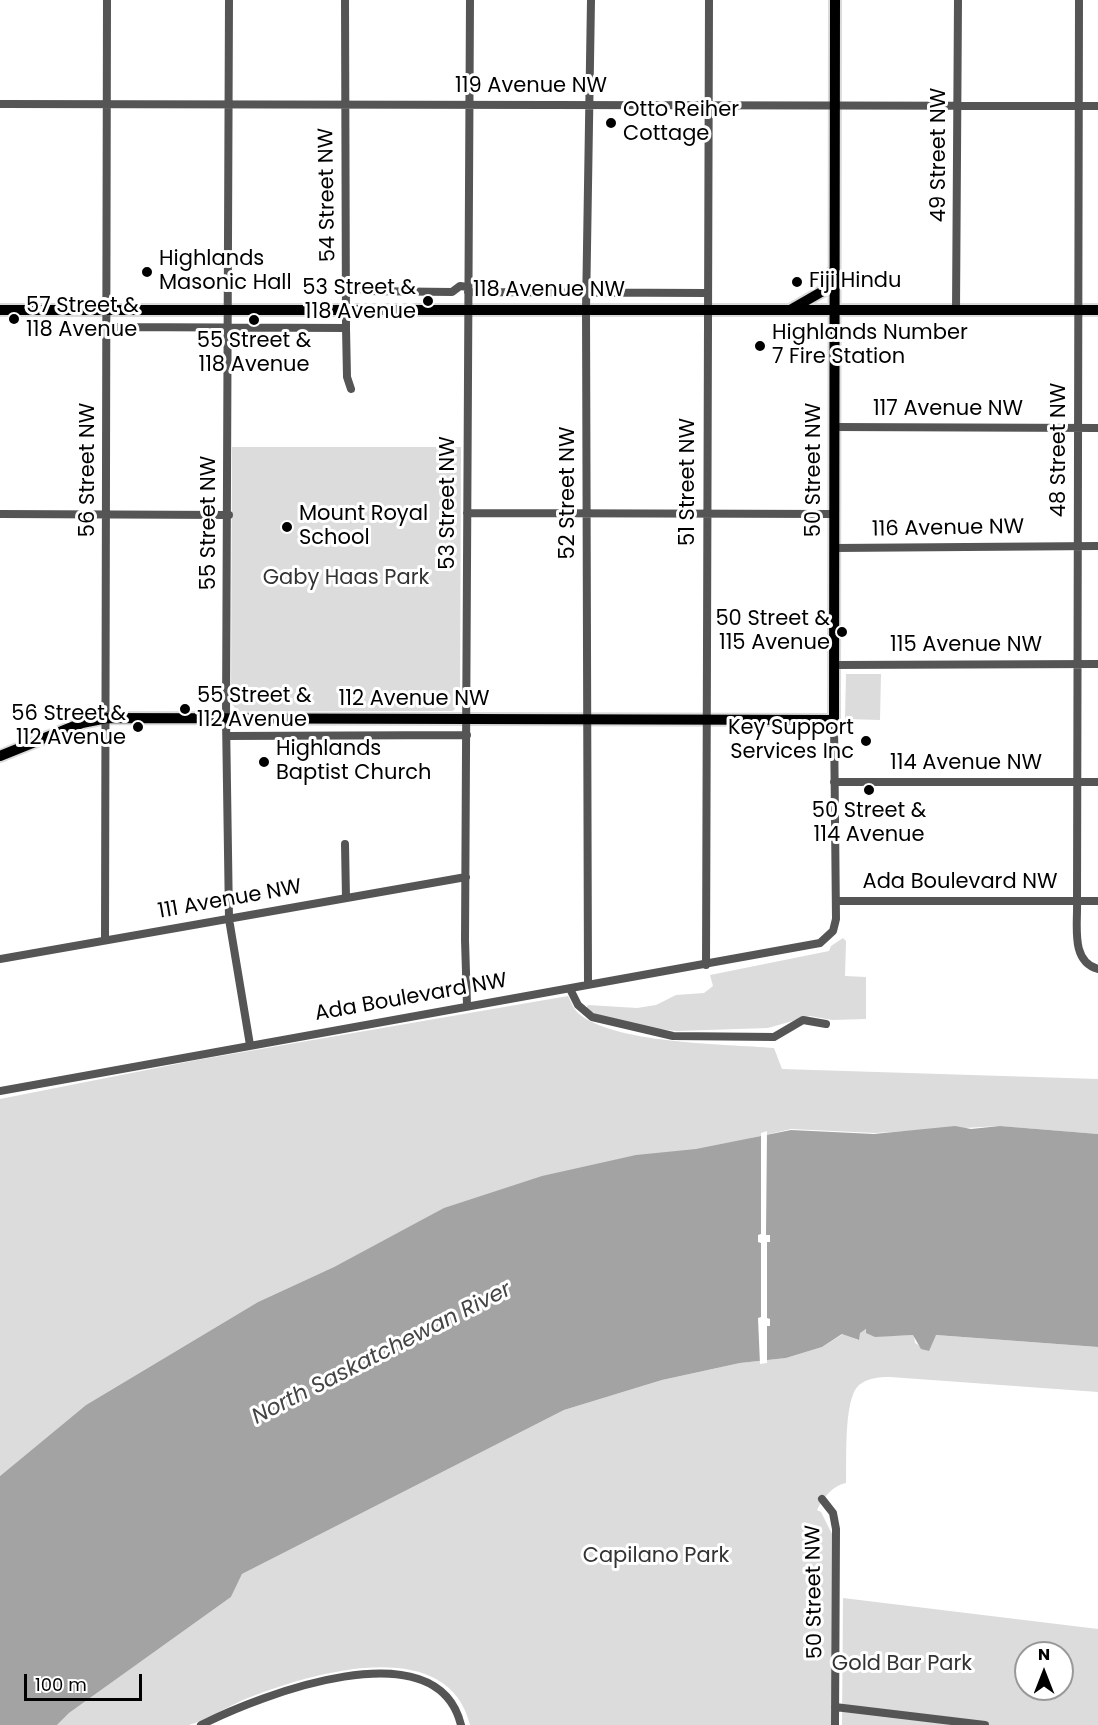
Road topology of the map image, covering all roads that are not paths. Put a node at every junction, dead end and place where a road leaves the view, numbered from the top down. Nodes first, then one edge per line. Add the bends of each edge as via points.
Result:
1 (107, 0) edge
2 (229, 0) edge
3 (345, 0) edge
4 (471, 0) edge
5 (591, 0) edge
6 (709, 0) edge
7 (835, 0) edge
8 (958, 0) edge
9 (1079, 0) edge
10 (0, 104) edge
11 (108, 104) junction
12 (228, 104) junction
13 (345, 105) junction
14 (470, 105) junction
15 (591, 105) junction
16 (709, 106) junction
17 (835, 106) junction
18 (957, 106) junction
19 (1078, 106) junction
20 (1098, 106) edge
21 (835, 263) junction
22 (347, 287) junction
23 (468, 289) junction
24 (587, 292) junction
25 (706, 293) junction
26 (0, 309) edge
27 (107, 309) junction
28 (227, 310) junction
29 (347, 310) junction
30 (467, 310) junction
31 (586, 310) junction
32 (706, 310) junction
33 (835, 310) junction
34 (956, 310) junction
35 (1078, 310) junction
36 (1098, 310) edge
37 (788, 311) junction
38 (107, 327) junction
39 (227, 327) junction
40 (346, 328) junction
41 (351, 389) dead end
42 (834, 428) junction
43 (1078, 428) junction
44 (1098, 428) edge
45 (467, 513) junction
46 (587, 513) junction
47 (0, 514) edge
48 (106, 514) junction
49 (707, 514) junction
50 (834, 514) junction
51 (229, 515) junction
52 (1078, 546) junction
53 (1098, 546) edge
54 (835, 548) junction
55 (1078, 664) junction
56 (1098, 664) edge
57 (835, 665) junction
58 (106, 718) junction
59 (226, 719) junction
60 (467, 719) junction
61 (587, 719) junction
62 (707, 719) junction
63 (834, 720) junction
64 (467, 735) junction
65 (227, 736) junction
66 (0, 756) edge
67 (834, 782) junction
68 (1078, 782) junction
69 (1098, 782) edge
70 (345, 844) dead end
71 (466, 877) junction
72 (346, 898) junction
73 (836, 901) junction
74 (1077, 901) junction
75 (1098, 901) edge
76 (229, 919) junction
77 (827, 939) joint
78 (105, 940) junction
79 (0, 959) edge
80 (706, 965) junction
81 (1098, 969) edge
82 (588, 985) junction
83 (570, 989) junction
84 (467, 1005) junction
85 (826, 1024) dead end
86 (250, 1045) junction
87 (0, 1091) edge
88 (822, 1499) dead end
89 (835, 1707) junction
90 (201, 1725) edge
91 (461, 1725) edge
92 (835, 1725) edge
93 (985, 1725) edge

1 - 11 street, 56 Street NW
2 - 12 street, 55 Street NW
3 - 13 street, 54 Street NW
4 - 14 street, 53 Street NW
5 - 15 street, 52 Street NW
6 - 16 street, 51 Street NW
7 - 17 main road, 50 Street NW
8 - 18 street, 49 Street NW
9 - 19 street, 48 Street NW
10 - 11 street, 119 Avenue NW
11 - 12 street, 119 Avenue NW
11 - 27 street, 56 Street NW
12 - 13 street, 119 Avenue NW
12 - 28 street, 55 Street NW
13 - 14 street, 119 Avenue NW
13 - 22 street, 54 Street NW
14 - 15 street, 119 Avenue NW
14 - 23 street, 53 Street NW
15 - 16 street, 119 Avenue NW
15 - 24 street, 52 Street NW
16 - 17 street, 119 Avenue NW
16 - 25 street, 51 Street NW
17 - 18 street, 119 Avenue NW
17 - 21 main road, 50 Street NW
18 - 19 street, 119 Avenue NW
18 - 34 street, 49 Street NW
19 - 20 street, 119 Avenue NW
19 - 35 street, 48 Street NW
21 - 33 main road, 50 Street NW
21 - 37 main road via 823,291
22 - 23 street, 118 Avenue NW via 364,291 452,292 460,286
22 - 29 street, 54 Street NW
23 - 24 street, 118 Avenue NW
23 - 30 street, 53 Street NW
24 - 25 street, 118 Avenue NW
24 - 31 street, 52 Street NW
25 - 32 street, 51 Street NW
26 - 27 main road, 118 Avenue NW
27 - 28 main road, 118 Avenue NW
27 - 38 street, 56 Street NW
28 - 29 main road, 118 Avenue NW
28 - 39 street, 55 Street NW
29 - 30 main road, 118 Avenue NW
29 - 40 street, 54 Street NW
30 - 31 main road, 118 Avenue NW
30 - 45 street, 53 Street NW
31 - 32 main road, 118 Avenue NW
31 - 46 street, 52 Street NW
32 - 37 main road, 118 Avenue NW
32 - 49 street, 51 Street NW
33 - 34 main road, 118 Avenue NW
33 - 37 main road, 118 Avenue NW
33 - 42 main road, 50 Street NW
34 - 35 main road, 118 Avenue NW
35 - 36 main road, 118 Avenue NW
35 - 43 street, 48 Street NW
38 - 39 street
38 - 48 street, 56 Street NW
39 - 40 street
39 - 51 street, 55 Street NW
40 - 41 street, 54 Street NW via 347,377
42 - 43 street, 117 Avenue NW
42 - 50 main road, 50 Street NW
43 - 44 street, 117 Avenue NW
43 - 52 street, 48 Street NW
45 - 46 street
45 - 60 street, 53 Street NW
46 - 49 street
46 - 61 street, 52 Street NW
47 - 48 street
48 - 51 street
48 - 58 street, 56 Street NW
49 - 50 street
49 - 62 street, 51 Street NW
50 - 54 main road, 50 Street NW
51 - 59 street, 55 Street NW
52 - 53 street, 116 Avenue NW
52 - 54 street, 116 Avenue NW
52 - 55 street, 48 Street NW
54 - 57 main road, 50 Street NW
55 - 56 street, 115 Avenue NW
55 - 57 street, 115 Avenue NW
55 - 68 street, 48 Street NW
57 - 63 main road, 50 Street NW
58 - 59 main road, 112 Avenue NW
58 - 66 main road, 112 Avenue NW via 82,723
58 - 78 street, 56 Street NW
59 - 60 main road, 112 Avenue NW
59 - 65 street, 55 Street NW
60 - 61 main road, 112 Avenue NW
60 - 64 street, 53 Street NW
61 - 62 main road, 112 Avenue NW
61 - 82 street, 52 Street NW
62 - 63 main road, 112 Avenue NW
62 - 80 street, 51 Street NW
63 - 67 street, 50 Street NW
64 - 65 street, 112 Avenue NW
64 - 71 street, 53 Street NW
65 - 76 street, 55 Street NW
67 - 68 street, 114 Avenue NW
67 - 73 street, 50 Street NW
68 - 69 street, 114 Avenue NW
68 - 74 street, 48 Street NW
70 - 72 street
71 - 72 street, 111 Avenue NW
71 - 84 street, 53 Street NW
72 - 76 street, 111 Avenue NW
73 - 74 street, Ada Boulevard NW
73 - 77 street, 50 Street NW via 836,919
74 - 75 street
74 - 81 street, Ada Boulevard NW via 1079,955 1086,966
76 - 78 street, 111 Avenue NW
76 - 86 street, 55 Street NW
77 - 80 street, Ada Boulevard NW
78 - 79 street, 111 Avenue NW
80 - 82 street, Ada Boulevard NW
82 - 83 street, Ada Boulevard NW
83 - 84 street, Ada Boulevard NW
83 - 85 street via 578,1005 592,1017 673,1036 774,1037 803,1020
84 - 86 street, Ada Boulevard NW
86 - 87 street, Ada Boulevard NW
88 - 89 street, 50 Street NW via 833,1513 836,1529
89 - 92 street, 50 Street NW
89 - 93 street
90 - 91 street via 290,1691 390,1673 427,1681 441,1691 457,1710

